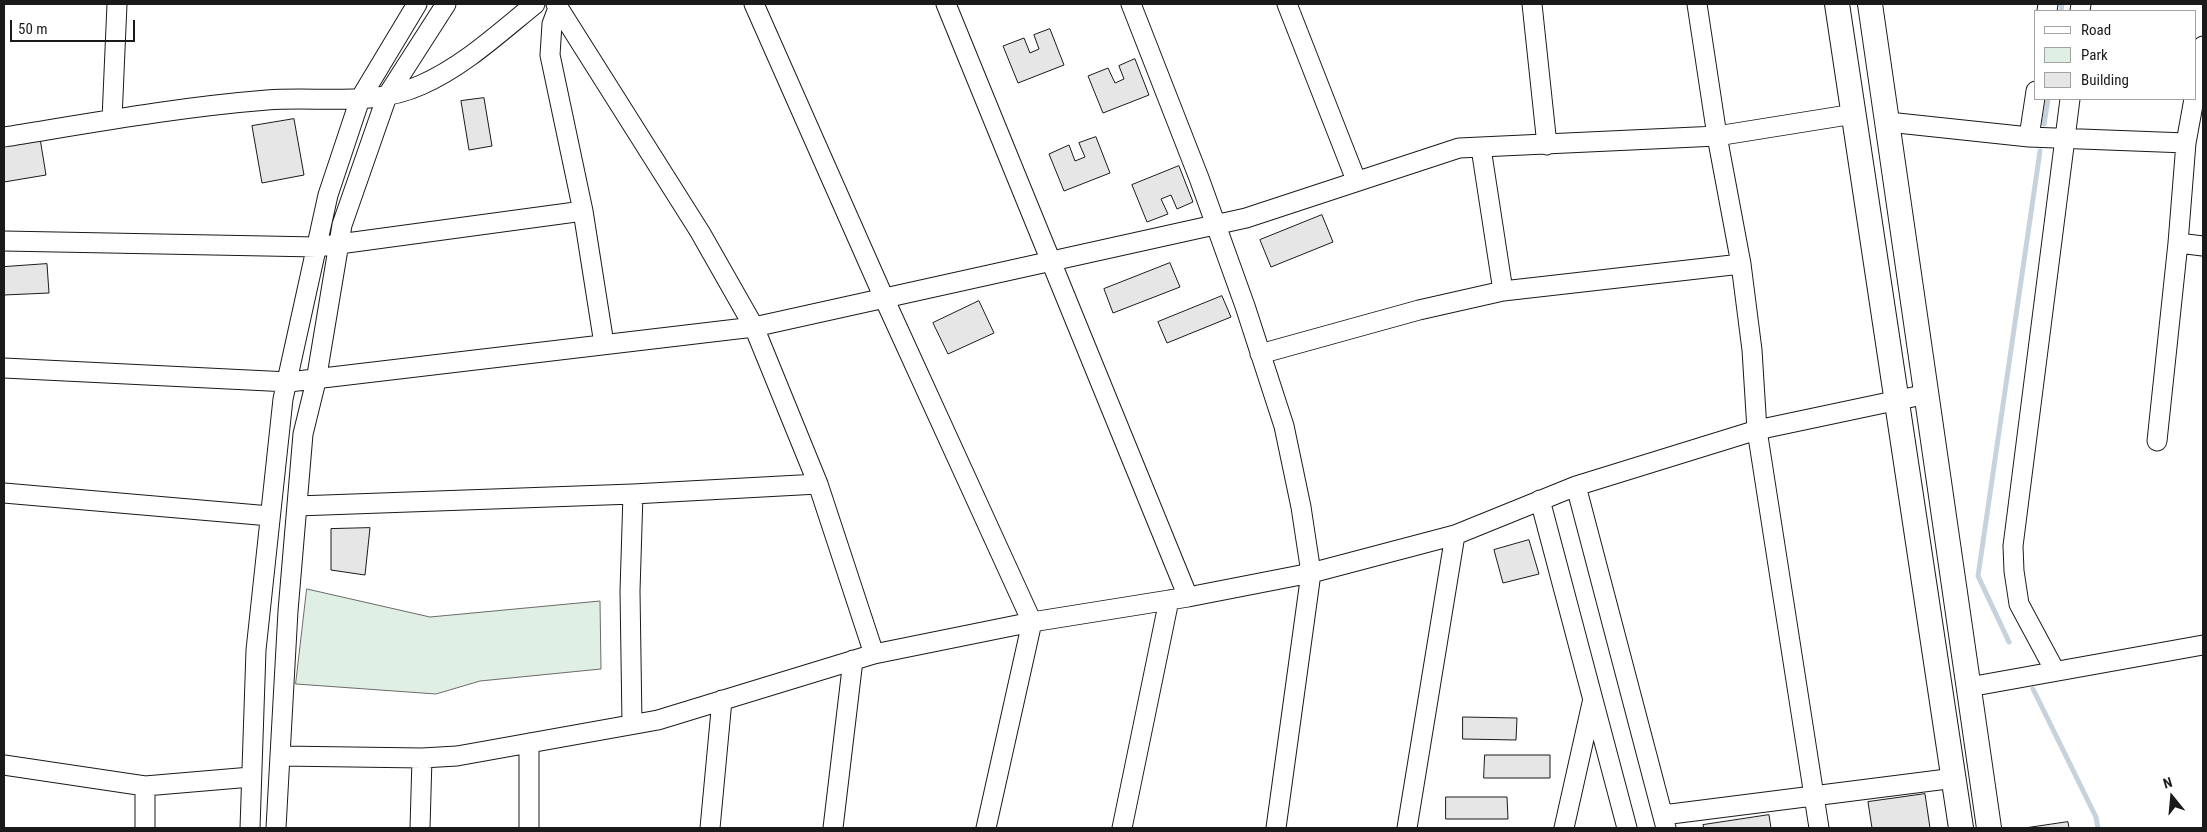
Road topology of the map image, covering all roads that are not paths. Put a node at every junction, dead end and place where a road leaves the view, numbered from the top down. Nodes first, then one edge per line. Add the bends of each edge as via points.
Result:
1 (118, 4) edge
2 (417, 4) edge
3 (446, 4) edge
4 (535, 4) edge
5 (754, 4) edge
6 (946, 4) edge
7 (1132, 4) edge
8 (1287, 4) edge
9 (1532, 4) edge
10 (1697, 4) edge
11 (1837, 4) edge
12 (1870, 4) edge
13 (557, 6) edge
14 (2203, 46) edge
15 (2197, 82) edge
16 (387, 96) junction
17 (360, 99) junction
18 (2035, 100) edge
19 (2070, 100) edge
20 (2196, 107) edge
21 (1854, 114) junction
22 (112, 119) junction
23 (1888, 122) junction
24 (1717, 136) junction
25 (4, 137) edge
26 (2029, 137) junction
27 (2065, 138) junction
28 (2186, 143) junction
29 (1547, 145) junction
30 (1481, 148) junction
31 (1356, 180) junction
32 (582, 211) junction
33 (1216, 224) junction
34 (4, 241) edge
35 (338, 243) junction
36 (2178, 243) junction
37 (2203, 246) edge
38 (317, 247) junction
39 (1049, 262) junction
40 (1741, 264) junction
41 (1503, 291) junction
42 (884, 298) junction
43 (754, 327) junction
44 (604, 344) junction
45 (1260, 354) junction
46 (4, 368) edge
47 (316, 381) junction
48 (289, 382) junction
49 (1927, 394) junction
50 (1898, 399) junction
51 (1758, 430) junction
52 (2157, 441) dead end
53 (818, 484) junction
54 (1576, 486) junction
55 (4, 493) edge
56 (632, 494) junction
57 (1540, 500) junction
58 (297, 506) junction
59 (270, 516) junction
60 (1455, 534) junction
61 (1311, 573) junction
62 (1188, 597) junction
63 (1169, 600) junction
64 (1032, 622) junction
65 (2203, 645) edge
66 (874, 654) junction
67 (853, 660) junction
68 (2055, 671) junction
69 (1969, 686) junction
70 (722, 700) junction
71 (1593, 700) junction
72 (632, 724) junction
73 (529, 743) junction
74 (281, 756) junction
75 (422, 758) junction
76 (4, 764) edge
77 (251, 777) junction
78 (1955, 778) junction
79 (146, 786) junction
80 (1814, 795) junction
81 (1664, 821) edge
82 (145, 828) edge
83 (250, 828) edge
84 (276, 828) edge
85 (420, 828) edge
86 (530, 828) edge
87 (710, 828) edge
88 (833, 828) edge
89 (986, 828) edge
90 (1122, 828) edge
91 (1276, 828) edge
92 (1407, 828) edge
93 (1564, 828) edge
94 (1628, 828) edge
95 (1819, 828) edge
96 (1961, 828) edge
97 (1989, 828) edge

1 - 22 street
2 - 17 street
3 - 16 street
4 - 16 street via 474,54 421,86
5 - 42 street
6 - 39 street
7 - 33 street
8 - 31 street
9 - 29 street
10 - 24 street
11 - 21 main road
12 - 23 main road
13 - 32 street via 550,55
13 - 43 street via 700,232
14 - 15 street
16 - 17 street
16 - 35 street
17 - 22 street via 268,100
17 - 38 street via 328,195
18 - 26 street
19 - 27 street
20 - 28 street
21 - 24 street
21 - 50 main road
22 - 25 street
23 - 26 street
23 - 49 main road
24 - 29 street
24 - 40 street
26 - 27 street
27 - 28 street
27 - 68 street via 2013,546 2019,604
28 - 36 street
29 - 30 street
30 - 31 street via 1459,148
30 - 41 street
31 - 33 street via 1246,218
32 - 35 street
32 - 44 street
33 - 39 street
33 - 45 street
34 - 38 street
35 - 38 street
35 - 47 street
36 - 37 street
36 - 52 street
38 - 48 street
39 - 42 street
39 - 62 street
40 - 41 street
40 - 51 street
41 - 45 street via 1419,310
42 - 43 street
42 - 64 street
43 - 44 street
43 - 53 street
44 - 47 street
45 - 61 street via 1284,426
46 - 48 street
47 - 48 street
47 - 58 street via 303,434
48 - 59 street via 283,400
49 - 50 street
49 - 69 main road
50 - 51 street
50 - 78 main road
51 - 54 street
51 - 80 street
53 - 56 street
53 - 66 street
54 - 57 street
54 - 81 street
55 - 59 street
56 - 58 street
56 - 72 street
57 - 60 street
57 - 71 street
58 - 74 street
59 - 77 street via 256,650
60 - 61 street
60 - 92 street
61 - 62 street
61 - 91 street
62 - 63 street
63 - 64 street
63 - 90 street
64 - 66 street
64 - 89 street
65 - 68 street
66 - 67 street
67 - 70 street
67 - 88 street
68 - 69 street
69 - 97 main road
70 - 72 street via 658,720
70 - 87 street
71 - 93 street
71 - 94 street
72 - 73 street
73 - 75 street via 457,756
73 - 86 street
74 - 75 street
74 - 84 street
75 - 85 street
76 - 79 street
77 - 79 street
77 - 83 street
78 - 80 street
78 - 96 main road
79 - 82 street
80 - 81 street
80 - 95 street

